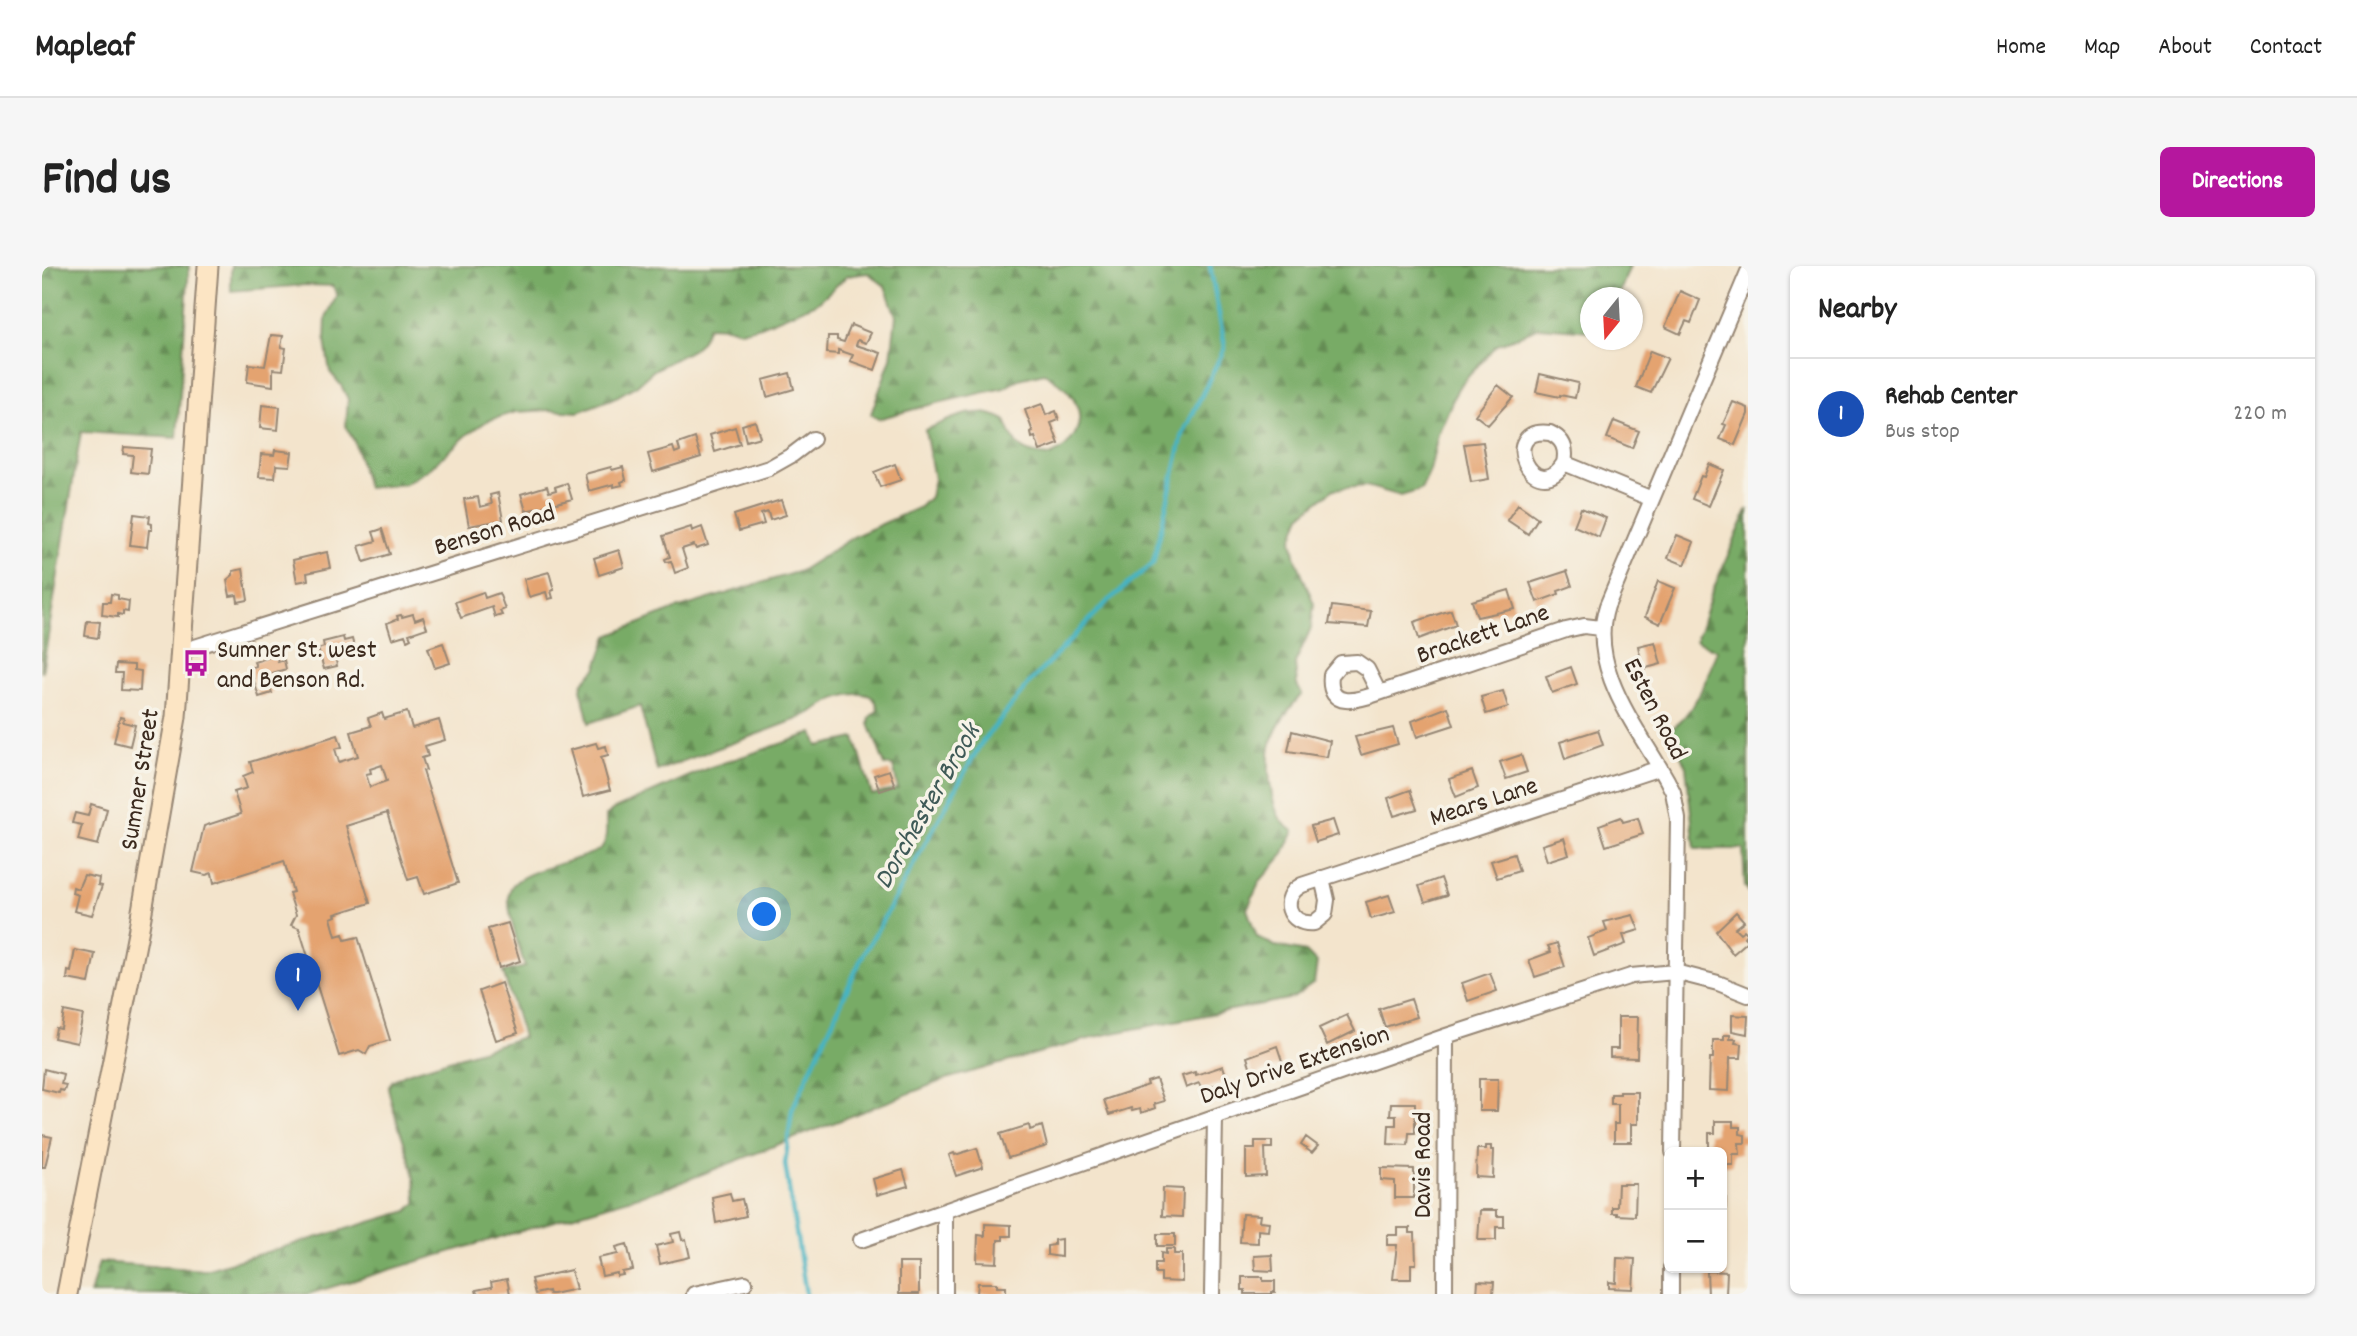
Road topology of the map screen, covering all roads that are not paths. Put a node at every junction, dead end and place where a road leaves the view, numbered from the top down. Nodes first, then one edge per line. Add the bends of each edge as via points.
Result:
1 (208, 266) edge
2 (1748, 272) edge
3 (813, 439) dead end
4 (1564, 463) dead end
5 (1652, 499) junction
6 (1601, 628) junction
7 (182, 651) junction
8 (1380, 693) dead end
9 (1661, 768) junction
10 (1322, 878) dead end
11 (1675, 972) junction
12 (1748, 995) edge
13 (1447, 1036) junction
14 (1215, 1117) junction
15 (1673, 1147) edge
16 (945, 1211) junction
17 (860, 1240) dead end
18 (1671, 1273) edge
19 (745, 1283) dead end
20 (67, 1294) edge
21 (694, 1294) edge
22 (945, 1294) edge
23 (1212, 1294) edge
24 (1445, 1294) edge
25 (1671, 1294) edge

1 - 7 main road, Sumner Street
2 - 5 street, Esten Road
3 - 7 street, Benson Road via 769,468
4 - 5 street
5 - 6 street, Esten Road
6 - 8 street, Brackett Lane via 1566,629
6 - 9 street, Esten Road via 1610,677
7 - 20 main road, Sumner Street via 165,785
9 - 10 street, Mears Lane
9 - 11 street, Esten Road via 1678,819
11 - 12 street, Daly Drive Extension
11 - 13 street, Daly Drive Extension via 1631,976
11 - 15 street, Esten Road
13 - 14 street, Daly Drive Extension
13 - 24 street, Davis Road
14 - 16 street, Daly Drive Extension
14 - 23 street
16 - 17 street, Daly Drive Extension
16 - 22 street
18 - 25 street
19 - 21 street

